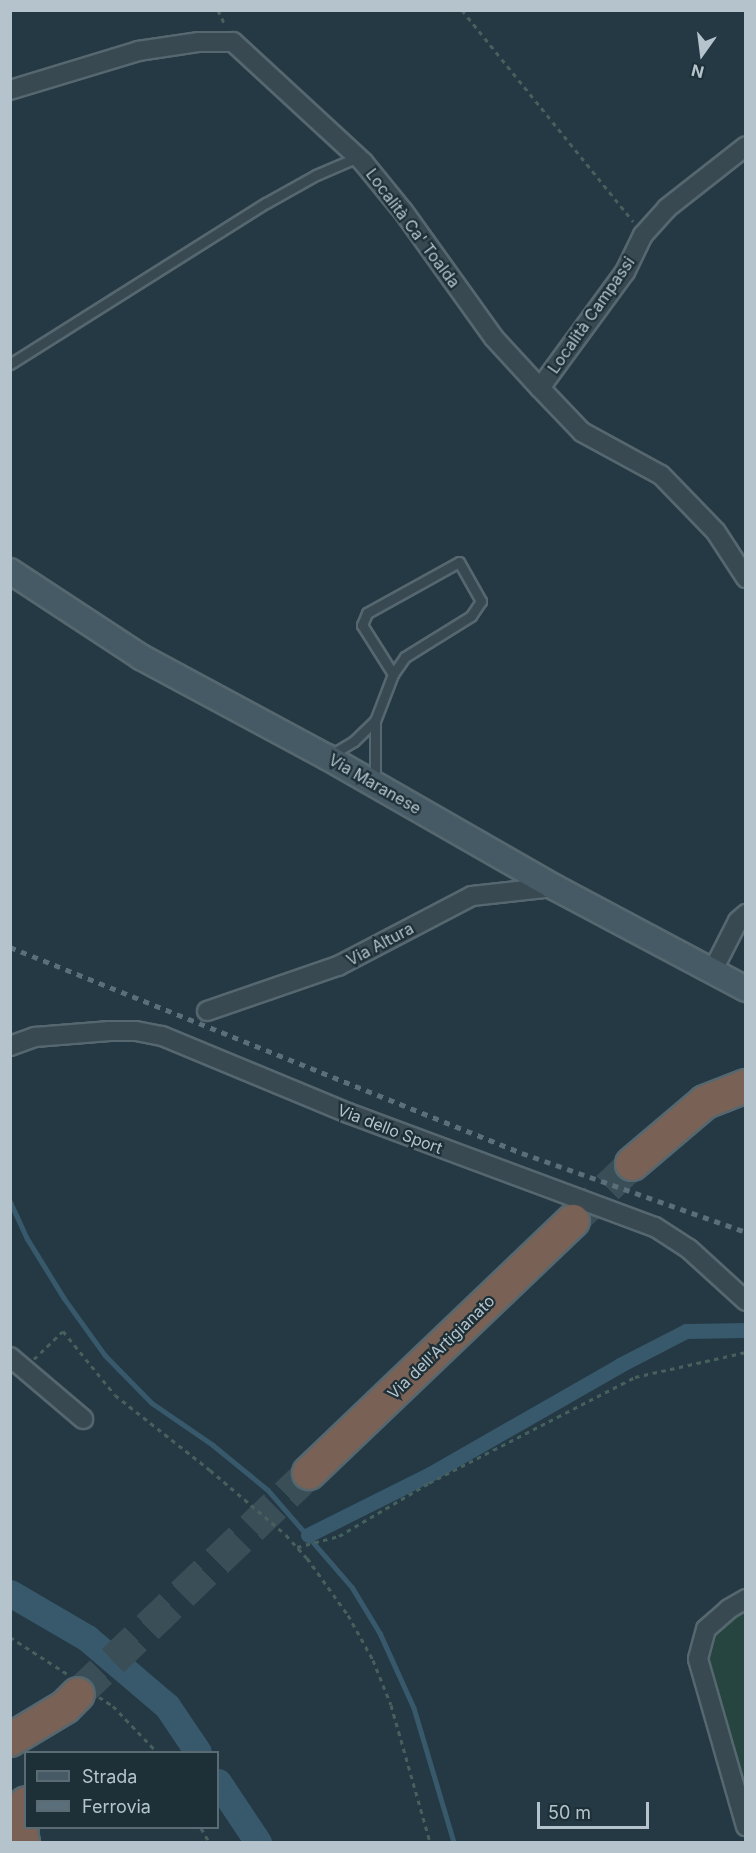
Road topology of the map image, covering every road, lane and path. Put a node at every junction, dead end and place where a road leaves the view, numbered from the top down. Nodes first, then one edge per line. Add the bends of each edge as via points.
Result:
1 (462, 10) edge
2 (10, 90) edge
3 (746, 146) edge
4 (358, 157) junction
5 (643, 235) junction
6 (10, 364) edge
7 (540, 387) junction
8 (10, 572) edge
9 (746, 578) edge
10 (393, 674) junction
11 (375, 721) junction
12 (327, 757) junction
13 (375, 784) junction
14 (554, 887) junction
15 (746, 914) edge
16 (713, 970) junction
17 (746, 989) edge
18 (207, 1011) dead end
19 (10, 1046) edge
20 (746, 1086) edge
21 (632, 1164) tunnel mouth
22 (573, 1221) tunnel mouth
23 (746, 1301) edge
24 (746, 1352) edge
25 (17, 1363) edge
26 (83, 1419) dead end
27 (309, 1473) tunnel mouth
28 (297, 1547) junction
29 (746, 1599) edge
30 (66, 1706) junction
31 (10, 1740) edge
32 (41, 1751) edge
33 (10, 1752) edge
34 (24, 1815) edge
35 (746, 1826) edge
36 (23, 1842) edge
37 (430, 1842) edge

1 - 5 path
2 - 4 street, Località Ca' Toalda via 138,51 200,42 233,42
3 - 5 street, Località Campassi via 667,208
4 - 6 lane via 266,203
4 - 7 street, Località Ca' Toalda via 403,211 494,338
5 - 7 street, Località Campassi via 625,273
7 - 9 street, Località Ca' Toalda via 582,432 661,475 716,532
8 - 12 main road, Via Maranese via 141,657
10 - 10 lane via 362,624 367,613 459,562 481,601 471,616 405,657
10 - 11 lane
11 - 12 lane via 354,741
11 - 13 lane
12 - 13 main road, Via Maranese
13 - 14 main road, Via Maranese
14 - 16 main road, Via Maranese
14 - 18 street, Via Altura via 472,896 338,966
15 - 16 street via 738,921
16 - 17 main road, Via Maranese
19 - 23 street, Via dello Sport via 35,1037 110,1031 162,1036 348,1113 655,1227 689,1249
20 - 21 highway via 705,1102
22 - 27 highway, Via dell'Artigianato
24 - 28 path via 635,1377 429,1483 339,1536
25 - 26 street
25 - 28 path via 63,1331 115,1395 166,1433
28 - 37 path via 348,1615 374,1660
29 - 35 street via 706,1629 698,1659
30 - 31 highway
30 - 32 highway
30 - 33 highway via 27,1742
34 - 36 highway

